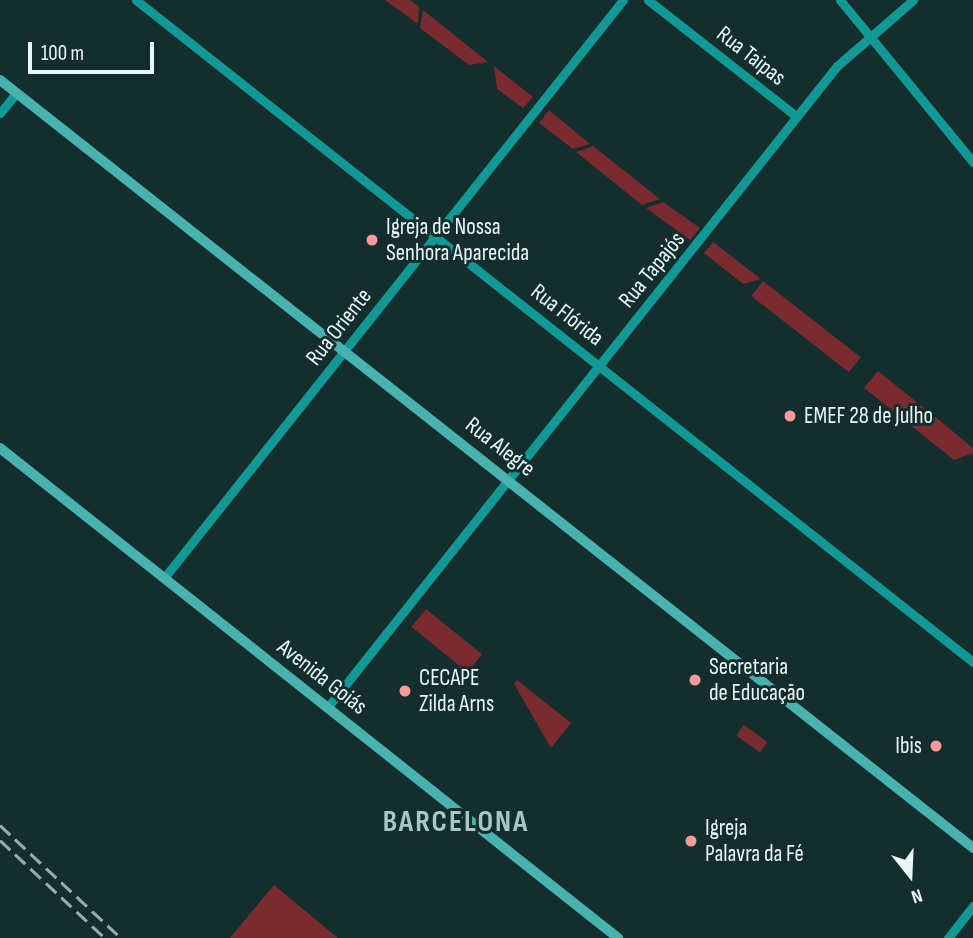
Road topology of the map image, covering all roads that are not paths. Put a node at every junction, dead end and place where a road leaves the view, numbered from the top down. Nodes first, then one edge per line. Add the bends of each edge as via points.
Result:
1 (136, 0) edge
2 (623, 0) edge
3 (648, 0) edge
4 (841, 0) edge
5 (913, 0) edge
6 (869, 35) junction
7 (0, 80) edge
8 (16, 93) junction
9 (0, 113) edge
10 (797, 117) junction
11 (973, 162) edge
12 (436, 236) junction
13 (346, 350) junction
14 (600, 366) junction
15 (0, 448) edge
16 (509, 481) junction
17 (164, 578) junction
18 (973, 662) edge
19 (327, 708) junction
20 (973, 848) edge
21 (973, 906) edge
22 (618, 938) edge
23 (948, 938) edge

1 - 12 street, Rua Flórida
2 - 12 street, Rua Oriente
3 - 10 street, Rua Taipas
4 - 6 street
5 - 6 street, Rua Tapajós
6 - 10 street, Rua Tapajós
6 - 11 street
7 - 8 main road, Rua Alegre
8 - 9 street
8 - 13 main road, Rua Alegre
10 - 14 street, Rua Tapajós
12 - 13 street, Rua Oriente
12 - 14 street, Rua Flórida
13 - 16 main road, Rua Alegre
13 - 17 street, Rua Oriente
14 - 16 street, Rua Tapajós
14 - 18 street, Rua Flórida
15 - 17 main road, Avenida Goiás
16 - 19 street, Rua Tapajós
16 - 20 main road, Rua Alegre
17 - 19 main road, Avenida Goiás
19 - 22 main road, Avenida Goiás
21 - 23 street

